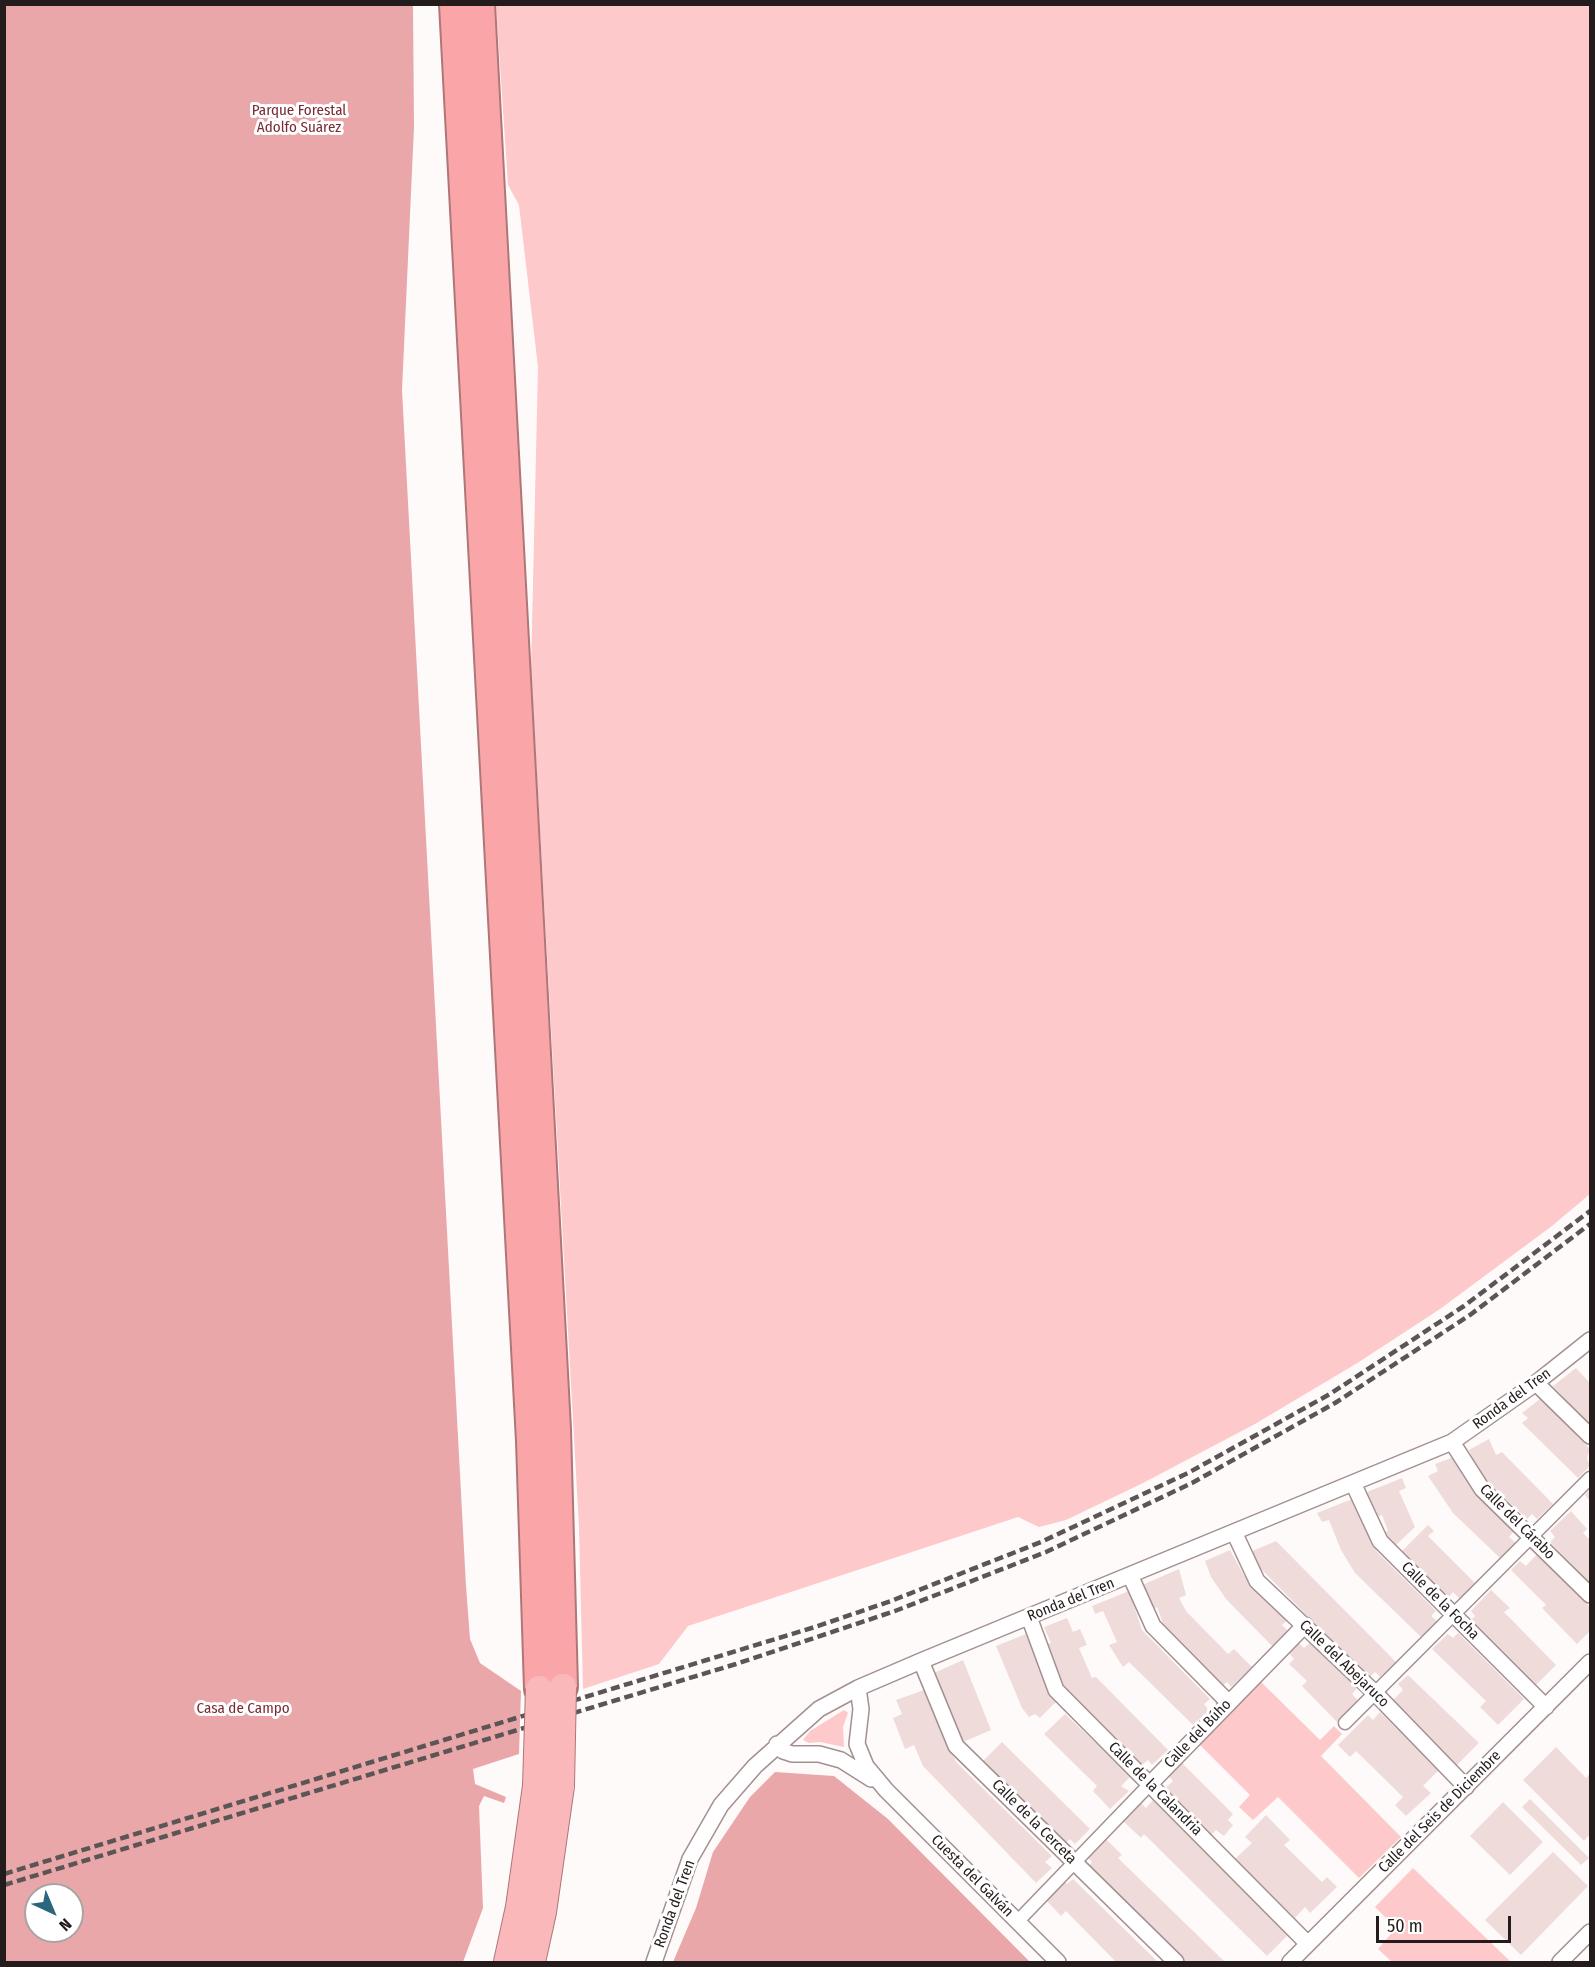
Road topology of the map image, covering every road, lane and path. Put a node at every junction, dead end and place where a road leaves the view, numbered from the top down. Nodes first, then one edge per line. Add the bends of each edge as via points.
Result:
1 (454, 4) edge
2 (480, 4) edge
3 (1590, 1340) edge
4 (1536, 1383) junction
5 (1590, 1436) edge
6 (1452, 1442) junction
7 (1590, 1478) edge
8 (1353, 1483) junction
9 (1234, 1532) junction
10 (1531, 1537) junction
11 (1130, 1575) junction
12 (1590, 1595) edge
13 (1454, 1616) junction
14 (1029, 1617) junction
15 (1305, 1625) junction
16 (921, 1661) junction
17 (1590, 1662) edge
18 (551, 1688) junction
19 (858, 1688) junction
20 (1375, 1693) junction
21 (1229, 1703) junction
22 (1546, 1707) junction
23 (1345, 1724) dead end
24 (777, 1744) junction
25 (1150, 1784) junction
26 (548, 1786) junction
27 (1466, 1787) junction
28 (886, 1790) junction
29 (1074, 1862) junction
30 (1017, 1922) junction
31 (1590, 1932) edge
32 (1308, 1944) junction
33 (507, 1962) edge
34 (532, 1962) edge
35 (654, 1962) edge
36 (1058, 1962) edge
37 (1176, 1962) edge
38 (1290, 1962) edge
39 (1560, 1962) edge

1 - 18 highway via 529,1405
2 - 18 highway via 556,1429
3 - 4 street, Ronda del Tren
4 - 5 street
4 - 6 street, Ronda del Tren
6 - 8 street, Ronda del Tren
6 - 10 street, Calle del Cárabo via 1482,1489
7 - 10 street
8 - 9 street, Ronda del Tren
8 - 13 street, Calle de la Focha via 1380,1541
9 - 11 street, Ronda del Tren
9 - 15 street, Calle del Abejaruco via 1257,1581
10 - 12 street, Calle del Cárabo
10 - 13 street
11 - 14 street, Ronda del Tren
11 - 21 street via 1154,1626
13 - 20 street
13 - 22 street, Calle de la Focha
14 - 16 street, Ronda del Tren
14 - 25 street, Calle de la Calandria via 1056,1690
15 - 20 street, Calle del Abejaruco
15 - 21 street, Calle del Búho
16 - 19 street, Ronda del Tren
16 - 29 street, Calle de la Cerceta via 956,1746
17 - 22 street, Calle del Seis de Diciembre
18 - 26 highway, bridge
19 - 24 street, Ronda del Tren via 819,1708
19 - 28 street, Cuesta del Galván via 861,1709 857,1744 866,1766
20 - 23 street
20 - 27 street, Calle del Abejaruco
21 - 25 street, Calle del Búho
22 - 27 street, Calle del Seis de Diciembre
24 - 28 street, Cuesta del Galván via 792,1754 819,1754 841,1760
24 - 35 street, Ronda del Tren via 730,1792 690,1859
25 - 29 street, Calle del Búho
25 - 32 street, Calle de la Calandria
26 - 33 highway
26 - 34 highway via 543,1912
27 - 32 street, Calle del Seis de Diciembre
28 - 30 street, Cuesta del Galván
29 - 30 street, Calle del Búho
29 - 37 street, Calle de la Cerceta
30 - 36 street, Cuesta del Galván
31 - 39 street
32 - 38 street, Calle del Seis de Diciembre

